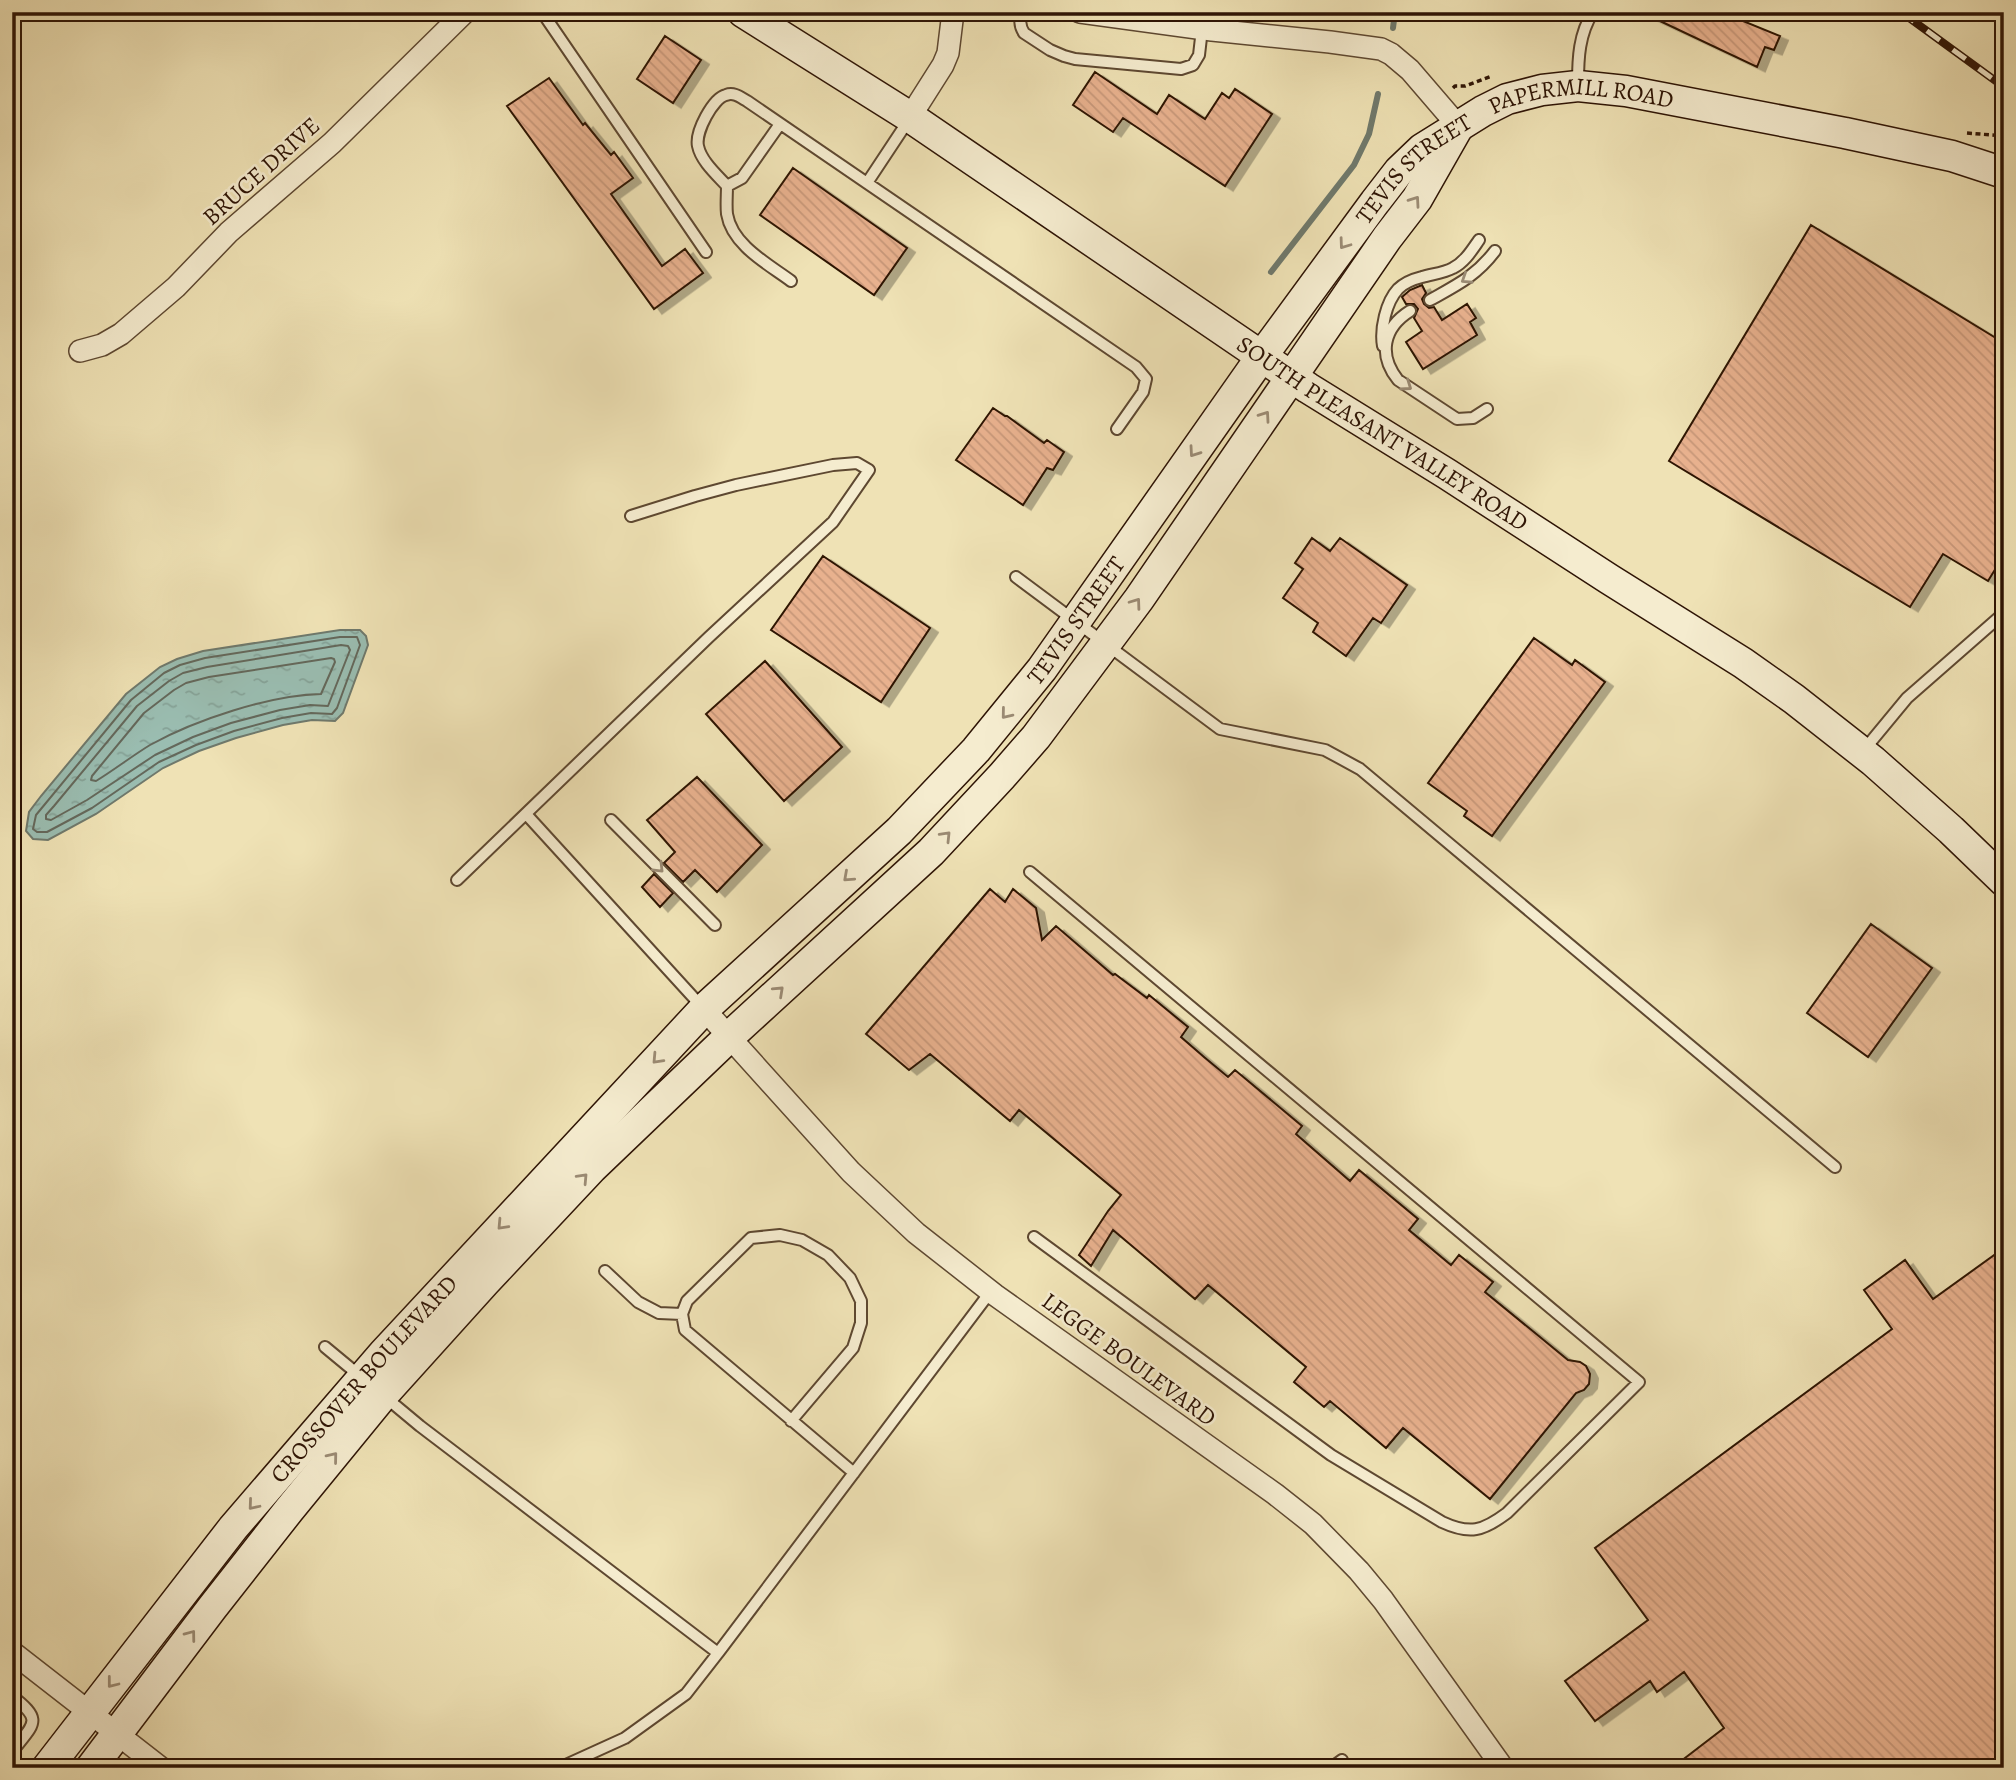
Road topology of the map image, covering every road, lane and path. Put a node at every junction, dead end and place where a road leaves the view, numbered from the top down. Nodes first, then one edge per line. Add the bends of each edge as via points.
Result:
1 (542, 12) edge
2 (743, 12) edge
3 (953, 12) edge
4 (1022, 12) edge
5 (1080, 12) edge
6 (1593, 12) edge
7 (1990, 12) edge
8 (1113, 14) edge
9 (453, 16) edge
10 (2004, 22) edge
11 (1202, 29) junction
12 (1578, 86) junction
13 (910, 117) junction
14 (780, 124) junction
15 (1459, 127) junction
16 (2004, 150) edge
17 (1952, 156) junction
18 (2004, 173) edge
19 (867, 183) junction
20 (727, 186) junction
21 (1479, 240) dead end
22 (1495, 251) dead end
23 (706, 252) dead end
24 (791, 281) dead end
25 (1430, 300) dead end
26 (1410, 311) dead end
27 (80, 351) dead end
28 (1262, 356) junction
29 (1386, 359) junction
30 (1292, 377) junction
31 (1487, 409) dead end
32 (1117, 429) dead end
33 (631, 516) dead end
34 (1016, 577) dead end
35 (2004, 613) edge
36 (1076, 620) junction
37 (1106, 644) junction
38 (1862, 752) junction
39 (526, 814) junction
40 (611, 820) dead end
41 (1030, 872) dead end
42 (457, 880) dead end
43 (2004, 881) edge
44 (716, 925) dead end
45 (704, 1009) junction
46 (729, 1037) junction
47 (1835, 1167) dead end
48 (1034, 1237) dead end
49 (605, 1270) dead end
50 (991, 1292) junction
51 (682, 1314) junction
52 (325, 1347) dead end
53 (372, 1386) junction
54 (791, 1421) junction
55 (854, 1474) junction
56 (12, 1652) edge
57 (718, 1653) junction
58 (13, 1698) edge
59 (89, 1712) junction
60 (117, 1734) junction
61 (12, 1752) edge
62 (1342, 1760) dead end
63 (47, 1768) edge
64 (91, 1768) edge
65 (161, 1768) edge
66 (559, 1768) edge
67 (1331, 1768) edge
68 (1503, 1768) edge

1 - 23 lane
2 - 13 main road, SOUTH PLEASANT VALLEY ROAD
3 - 13 street via 948,53
4 - 11 lane via 1024,33 1064,56 1143,67 1189,67 1200,51
5 - 8 street, PAPERMILL ROAD
6 - 12 lane via 1578,52
7 - 10 path
8 - 11 street, PAPERMILL ROAD
9 - 27 street, BRUCE DRIVE via 332,143 229,232 176,288 121,334
11 - 15 street, PAPERMILL ROAD via 1381,50 1410,70
12 - 15 main road, PAPERMILL ROAD via 1507,99
12 - 17 main road, PAPERMILL ROAD via 1626,91
13 - 19 lane
13 - 28 main road, SOUTH PLEASANT VALLEY ROAD
14 - 19 lane
14 - 20 lane via 742,178
14 - 20 lane via 738,95 730,93 717,102 701,125 698,148
15 -> 28 main road, TEVIS STREET via 1422,149 1399,171
30 -> 15 main road, TEVIS STREET via 1417,199
16 - 17 main road, PAPERMILL ROAD
17 - 18 main road, PAPERMILL ROAD
19 - 32 lane via 1142,373 1145,388
20 - 24 lane via 727,215 739,239
21 - 29 lane via 1451,270 1420,277 1397,290 1382,328
22 -> 25 lane via 1474,275
26 - 29 lane via 1393,328 1385,346
28 - 30 main road, SOUTH PLEASANT VALLEY ROAD
28 -> 36 main road, TEVIS STREET
29 -> 31 lane via 1398,380 1457,419 1473,418
37 -> 30 main road, TEVIS STREET
30 - 38 main road, SOUTH PLEASANT VALLEY ROAD via 1743,663
33 - 39 lane via 736,485 832,466 857,463 869,470 833,522
34 - 36 lane
35 - 38 lane via 1907,698
36 - 37 lane
36 -> 45 main road, TEVIS STREET via 1042,669 937,793
46 -> 37 main road, TEVIS STREET via 966,815 1036,737
37 - 47 lane via 1220,729 1325,750 1360,769
38 - 43 main road, SOUTH PLEASANT VALLEY ROAD
39 - 42 lane
39 - 45 lane
40 -> 44 lane
41 - 48 lane via 1639,1382 1507,1513 1485,1528 1462,1530 1331,1455
45 - 46 street, LEGGE BOULEVARD
45 -> 53 main road, CROSSOVER BOULEVARD
46 - 50 street, LEGGE BOULEVARD via 877,1198
53 -> 46 main road, CROSSOVER BOULEVARD via 485,1282 592,1168
49 - 51 lane via 638,1302 659,1313
50 - 55 lane
50 - 68 street, LEGGE BOULEVARD via 1313,1524 1383,1600
51 - 54 lane via 685,1331
51 - 54 lane via 687,1301 751,1238 780,1235 803,1240 828,1255 850,1278 861,1301 861,1323 853,1348
52 - 53 lane
53 - 57 lane
53 -> 59 main road, CROSSOVER BOULEVARD via 233,1528
60 -> 53 main road, CROSSOVER BOULEVARD
54 - 55 lane
55 - 57 lane
56 - 59 street
57 - 66 lane via 686,1694 666,1709 625,1738
58 - 61 lane via 30,1711 33,1724
59 - 60 street
59 - 63 main road, CROSSOVER BOULEVARD
60 - 64 main road, CROSSOVER BOULEVARD
60 - 65 street
62 - 67 lane

